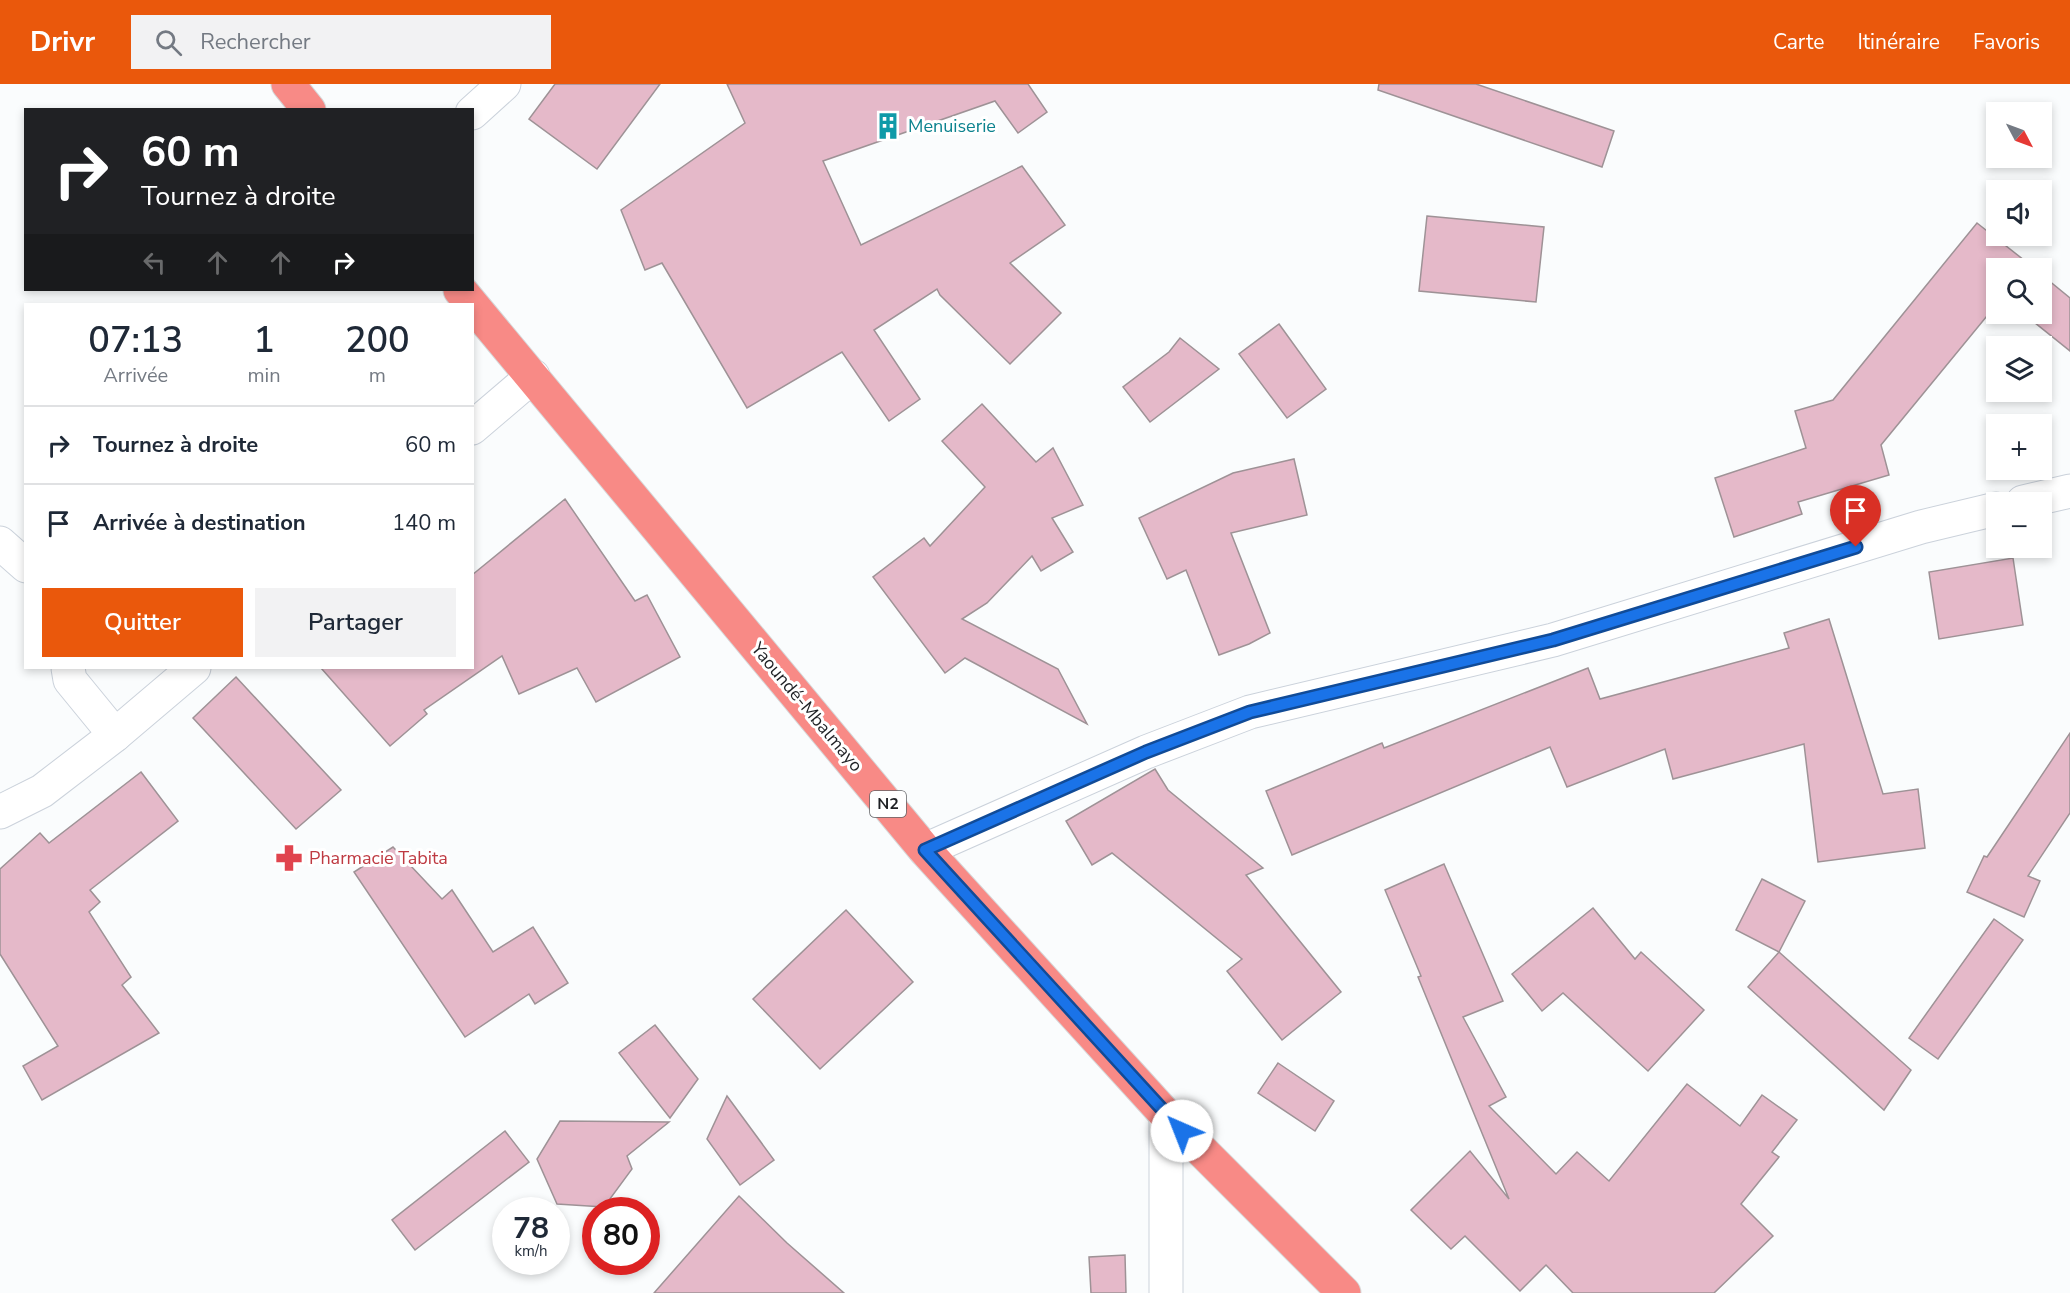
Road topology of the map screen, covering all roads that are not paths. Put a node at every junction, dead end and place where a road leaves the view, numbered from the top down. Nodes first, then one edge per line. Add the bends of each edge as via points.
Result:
1 (288, 84) edge
2 (504, 84) edge
3 (307, 108) edge
4 (474, 111) edge
5 (461, 291) edge
6 (471, 303) edge
7 (474, 306) edge
8 (533, 376) junction
9 (474, 426) edge
10 (2070, 491) edge
11 (2052, 495) edge
12 (1986, 511) edge
13 (0, 543) edge
14 (24, 564) edge
15 (68, 669) edge
16 (193, 669) edge
17 (115, 735) junction
18 (0, 812) edge
19 (925, 850) junction
20 (1166, 1115) junction
21 (1166, 1293) edge
22 (1344, 1293) edge

1 - 3 highway
2 - 4 street
5 - 6 highway, Yaoundé-Mbalmayo / N2
7 - 8 highway, Yaoundé-Mbalmayo / N2
8 - 9 street
8 - 19 highway, Yaoundé-Mbalmayo / N2
10 - 11 street
12 - 19 street via 1921,527 1553,640 1250,712 1146,752
13 - 14 street
15 - 17 street via 70,680
16 - 17 street
17 - 18 street via 42,791
19 - 20 highway, Yaoundé-Mbalmayo / N2
20 - 21 street
20 - 22 highway, Yaoundé-Mbalmayo / N2

